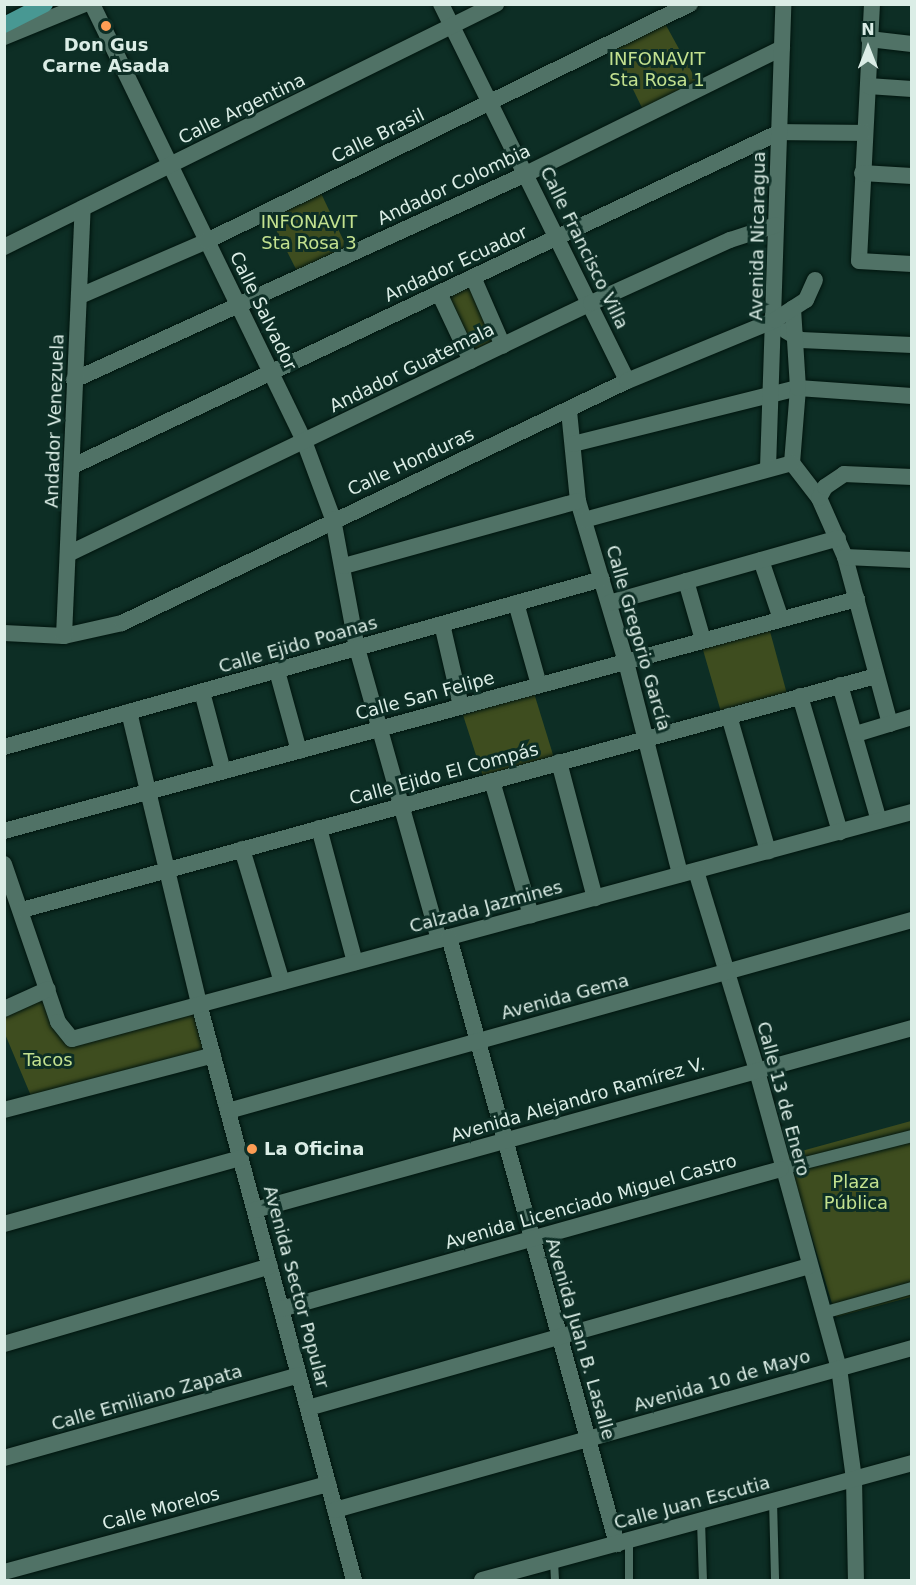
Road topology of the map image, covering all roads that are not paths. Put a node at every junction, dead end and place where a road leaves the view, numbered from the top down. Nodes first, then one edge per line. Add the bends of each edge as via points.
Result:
1 (45, 4) edge
2 (85, 4) edge
3 (92, 4) edge
4 (441, 4) edge
5 (496, 4) edge
6 (690, 4) edge
7 (783, 4) edge
8 (872, 4) edge
9 (4, 25) edge
10 (452, 26) junction
11 (4, 37) edge
12 (869, 39) junction
13 (912, 44) edge
14 (782, 48) junction
15 (868, 86) junction
16 (912, 89) edge
17 (490, 103) junction
18 (780, 132) junction
19 (863, 133) junction
20 (171, 166) junction
21 (862, 173) junction
22 (526, 174) junction
23 (912, 176) edge
24 (83, 208) junction
25 (776, 225) junction
26 (558, 238) junction
27 (207, 241) junction
28 (4, 247) edge
29 (912, 264) edge
30 (473, 277) junction
31 (815, 280) dead end
32 (440, 293) junction
33 (80, 296) junction
34 (591, 303) junction
35 (240, 308) junction
36 (793, 308) junction
37 (775, 320) junction
38 (794, 336) junction
39 (912, 345) edge
40 (503, 346) junction
41 (471, 361) junction
42 (271, 372) junction
43 (74, 380) junction
44 (627, 381) junction
45 (798, 388) junction
46 (772, 394) junction
47 (912, 396) edge
48 (569, 411) junction
49 (304, 441) junction
50 (573, 444) junction
51 (792, 463) junction
52 (73, 466) junction
53 (768, 468) junction
54 (912, 477) edge
55 (819, 498) junction
56 (579, 501) junction
57 (333, 519) junction
58 (584, 520) junction
59 (838, 538) junction
60 (68, 554) junction
61 (845, 557) junction
62 (761, 560) junction
63 (912, 560) edge
64 (344, 566) junction
65 (602, 579) junction
66 (686, 581) junction
67 (857, 598) junction
68 (516, 603) junction
69 (609, 603) junction
70 (781, 619) junction
71 (442, 624) junction
72 (4, 633) edge
73 (64, 636) junction
74 (703, 640) junction
75 (357, 648) junction
76 (626, 662) junction
77 (277, 671) junction
78 (876, 676) junction
79 (538, 685) junction
80 (840, 686) junction
81 (202, 692) junction
82 (800, 696) junction
83 (461, 706) junction
84 (129, 712) junction
85 (729, 716) junction
86 (912, 717) edge
87 (890, 724) junction
88 (379, 729) junction
89 (856, 734) junction
90 (646, 739) junction
91 (4, 747) edge
92 (299, 751) junction
93 (559, 762) junction
94 (223, 771) junction
95 (492, 781) junction
96 (148, 792) junction
97 (402, 805) junction
98 (912, 812) edge
99 (879, 821) junction
100 (319, 828) junction
101 (4, 831) edge
102 (840, 832) junction
103 (242, 849) junction
104 (768, 851) junction
105 (169, 869) junction
106 (688, 873) junction
107 (7, 876) edge
108 (595, 897) junction
109 (22, 910) junction
110 (531, 915) junction
111 (912, 920) edge
112 (444, 938) junction
113 (355, 962) junction
114 (725, 973) junction
115 (282, 982) junction
116 (48, 989) junction
117 (199, 1004) junction
118 (4, 1009) edge
119 (912, 1028) edge
120 (480, 1041) junction
121 (213, 1055) junction
122 (757, 1071) junction
123 (4, 1110) edge
124 (228, 1111) junction
125 (912, 1136) edge
126 (507, 1140) junction
127 (240, 1158) junction
128 (781, 1169) junction
129 (255, 1210) junction
130 (4, 1224) edge
131 (531, 1239) junction
132 (270, 1266) junction
133 (809, 1266) junction
134 (912, 1288) edge
135 (281, 1309) junction
136 (823, 1313) junction
137 (559, 1337) junction
138 (4, 1344) edge
139 (912, 1348) edge
140 (839, 1368) junction
141 (299, 1375) junction
142 (308, 1408) junction
143 (589, 1439) junction
144 (4, 1458) edge
145 (912, 1463) edge
146 (854, 1479) junction
147 (328, 1484) junction
148 (773, 1501) junction
149 (335, 1510) junction
150 (701, 1521) junction
151 (623, 1542) junction
152 (555, 1561) junction
153 (4, 1572) edge
154 (485, 1580) edge
155 (354, 1581) edge
156 (555, 1581) edge
157 (629, 1581) edge
158 (703, 1581) edge
159 (775, 1581) edge
160 (856, 1581) edge

1 - 9 main road
2 - 11 street
3 - 20 street, Calle Salvador
4 - 10 street, Calle Francisco Villa
5 - 10 street, Calle Argentina
6 - 17 street, Calle Brasil
7 - 14 street, Avenida Nicaragua
8 - 12 street
10 - 17 street, Calle Francisco Villa
10 - 20 street, Calle Argentina
12 - 13 street
12 - 15 street
14 - 18 street, Avenida Nicaragua
14 - 22 street, Andador Colombia
15 - 16 street
15 - 19 street
17 - 22 street, Calle Francisco Villa
17 - 27 street, Calle Brasil
18 - 19 street, Andador Ecuador
18 - 25 street, Avenida Nicaragua
18 - 26 street, Andador Ecuador
19 - 21 street
20 - 24 street, Calle Argentina
20 - 27 street, Calle Salvador
21 - 23 street
21 - 29 street via 859,261
22 - 26 street, Calle Francisco Villa
22 - 35 street, Andador Colombia
24 - 28 street, Calle Argentina
24 - 33 street, Andador Venezuela
25 - 34 street, Andador Guatemala via 730,240
25 - 37 street, Avenida Nicaragua
26 - 30 street, Andador Ecuador
26 - 34 street, Calle Francisco Villa
27 - 33 street, Calle Brasil
27 - 35 street, Calle Salvador
30 - 32 street, Andador Ecuador
30 - 40 street
31 - 36 street, Calle Honduras via 806,300
32 - 41 street
32 - 42 street, Andador Ecuador
33 - 43 street, Andador Venezuela
34 - 40 street, Andador Guatemala
34 - 44 street, Calle Francisco Villa
35 - 42 street, Calle Salvador
35 - 43 street, Andador Colombia
36 - 37 street, Calle Honduras
36 - 38 street
37 - 38 street
37 - 44 street, Calle Honduras
37 - 46 street, Avenida Nicaragua
38 - 39 street
38 - 45 street
40 - 41 street, Andador Guatemala
41 - 49 street, Andador Guatemala
42 - 49 street, Calle Salvador
42 - 52 street, Andador Ecuador
43 - 52 street, Andador Venezuela
44 - 48 street, Calle Honduras
45 - 46 street
45 - 47 street
45 - 51 street
46 - 50 street
46 - 53 street, Avenida Nicaragua
48 - 50 street, Calle Gregorio García
48 - 57 street, Calle Honduras
49 - 57 street, Calle Salvador
49 - 60 street, Andador Guatemala
50 - 56 street, Calle Gregorio García
51 - 53 street
51 - 55 street
52 - 60 street, Andador Venezuela
53 - 58 street
54 - 55 street via 844,474 825,487
55 - 59 street
56 - 58 street, Calle Gregorio García
56 - 64 street
57 - 64 street, Calle Salvador
57 - 73 street, Calle Honduras via 122,622
58 - 65 street, Calle Gregorio García
59 - 61 street
59 - 62 street
60 - 73 street, Andador Venezuela
61 - 63 street
61 - 67 street
62 - 66 street
62 - 70 street
64 - 75 street, Calle Salvador
65 - 68 street, Calle Ejido Poanas
65 - 69 street, Calle Gregorio García
66 - 69 street
66 - 74 street
67 - 70 street, Calle San Felipe
67 - 78 street
68 - 71 street, Calle Ejido Poanas
68 - 79 street
69 - 76 street, Calle Gregorio García
70 - 74 street, Calle San Felipe
71 - 75 street, Calle Ejido Poanas
71 - 83 street
72 - 73 street, Calle Honduras
74 - 76 street, Calle San Felipe
75 - 77 street, Calle Ejido Poanas
75 - 88 street, Calle Salvador
76 - 79 street, Calle San Felipe
76 - 90 street, Calle Gregorio García
77 - 81 street, Calle Ejido Poanas
77 - 92 street
78 - 80 street, Calle Ejido El Compás
78 - 87 street
79 - 83 street, Calle San Felipe
80 - 82 street, Calle Ejido El Compás
80 - 89 street
81 - 84 street, Calle Ejido Poanas
81 - 94 street
82 - 85 street, Calle Ejido El Compás
82 - 102 street
83 - 88 street, Calle San Felipe
84 - 91 street, Calle Ejido Poanas
84 - 96 street, Avenida Sector Popular
85 - 90 street, Calle Ejido El Compás
85 - 104 street
86 - 87 street
87 - 89 street
88 - 92 street, Calle San Felipe
88 - 97 street, Calle Salvador
89 - 99 street
90 - 93 street, Calle Ejido El Compás
90 - 106 street, Calle Gregorio García
92 - 94 street, Calle San Felipe
93 - 95 street, Calle Ejido El Compás
93 - 108 street
94 - 96 street, Calle San Felipe
95 - 97 street, Calle Ejido El Compás
95 - 110 street
96 - 101 street, Calle San Felipe
96 - 105 street, Avenida Sector Popular
97 - 100 street, Calle Ejido El Compás
97 - 112 street, Avenida Juan B. Lasalle
98 - 99 street, Calzada Jazmines
99 - 102 street, Calzada Jazmines
100 - 103 street, Calle Ejido El Compás
100 - 113 street
102 - 104 street, Calzada Jazmines
103 - 105 street, Calle Ejido El Compás
103 - 115 street
104 - 106 street, Calzada Jazmines
105 - 109 street, Calle Ejido El Compás
105 - 117 street, Avenida Sector Popular
106 - 108 street, Calzada Jazmines
106 - 114 street, Calle 13 de Enero
107 - 109 street
108 - 110 street, Calzada Jazmines
109 - 116 street
110 - 112 street, Calzada Jazmines
111 - 114 street, Avenida Gema
112 - 113 street, Calzada Jazmines
112 - 120 street, Avenida Juan B. Lasalle
113 - 115 street, Calzada Jazmines
114 - 120 street, Avenida Gema
114 - 122 street, Calle 13 de Enero
115 - 117 street, Calzada Jazmines
116 - 117 street, Calzada Jazmines via 58,1022 72,1039
116 - 118 street
117 - 121 street, Avenida Sector Popular
119 - 122 street, Avenida Alejandro Ramírez V.
120 - 124 street, Avenida Gema
120 - 126 street, Avenida Juan B. Lasalle
121 - 123 street
121 - 124 street, Avenida Sector Popular
122 - 126 street, Avenida Alejandro Ramírez V.
122 - 128 street, Calle 13 de Enero
124 - 127 street, Avenida Sector Popular
125 - 128 street, Avenida Licenciado Miguel Castro
126 - 129 street, Avenida Alejandro Ramírez V.
126 - 131 street, Avenida Juan B. Lasalle
127 - 129 street, Avenida Sector Popular
127 - 130 street
128 - 131 street, Avenida Licenciado Miguel Castro
128 - 133 street, Calle 13 de Enero
129 - 132 street, Avenida Sector Popular
131 - 135 street, Avenida Licenciado Miguel Castro
131 - 137 street, Avenida Juan B. Lasalle
132 - 135 street, Avenida Sector Popular
132 - 138 street
133 - 136 street, Calle 13 de Enero
133 - 137 street
134 - 136 street
135 - 141 street, Avenida Sector Popular
136 - 140 street, Calle 13 de Enero
137 - 142 street
137 - 143 street, Avenida Juan B. Lasalle
139 - 140 street, Avenida 10 de Mayo
140 - 143 street, Avenida 10 de Mayo
140 - 146 street, Calle 13 de Enero
141 - 142 street, Avenida Sector Popular
141 - 144 street, Calle Emiliano Zapata
142 - 147 street, Avenida Sector Popular
143 - 149 street, Avenida 10 de Mayo
143 - 151 street, Avenida Juan B. Lasalle
145 - 146 street, Calle Juan Escutia
146 - 148 street, Calle Juan Escutia
146 - 160 street, Calle 13 de Enero
147 - 149 street, Avenida Sector Popular
147 - 153 street, Calle Morelos
148 - 150 street, Calle Juan Escutia
148 - 159 lane
149 - 155 street, Avenida Sector Popular
150 - 151 street, Calle Juan Escutia
150 - 158 lane
151 - 152 street, Calle Juan Escutia
151 - 157 lane
152 - 154 street, Calle Juan Escutia
152 - 156 lane

